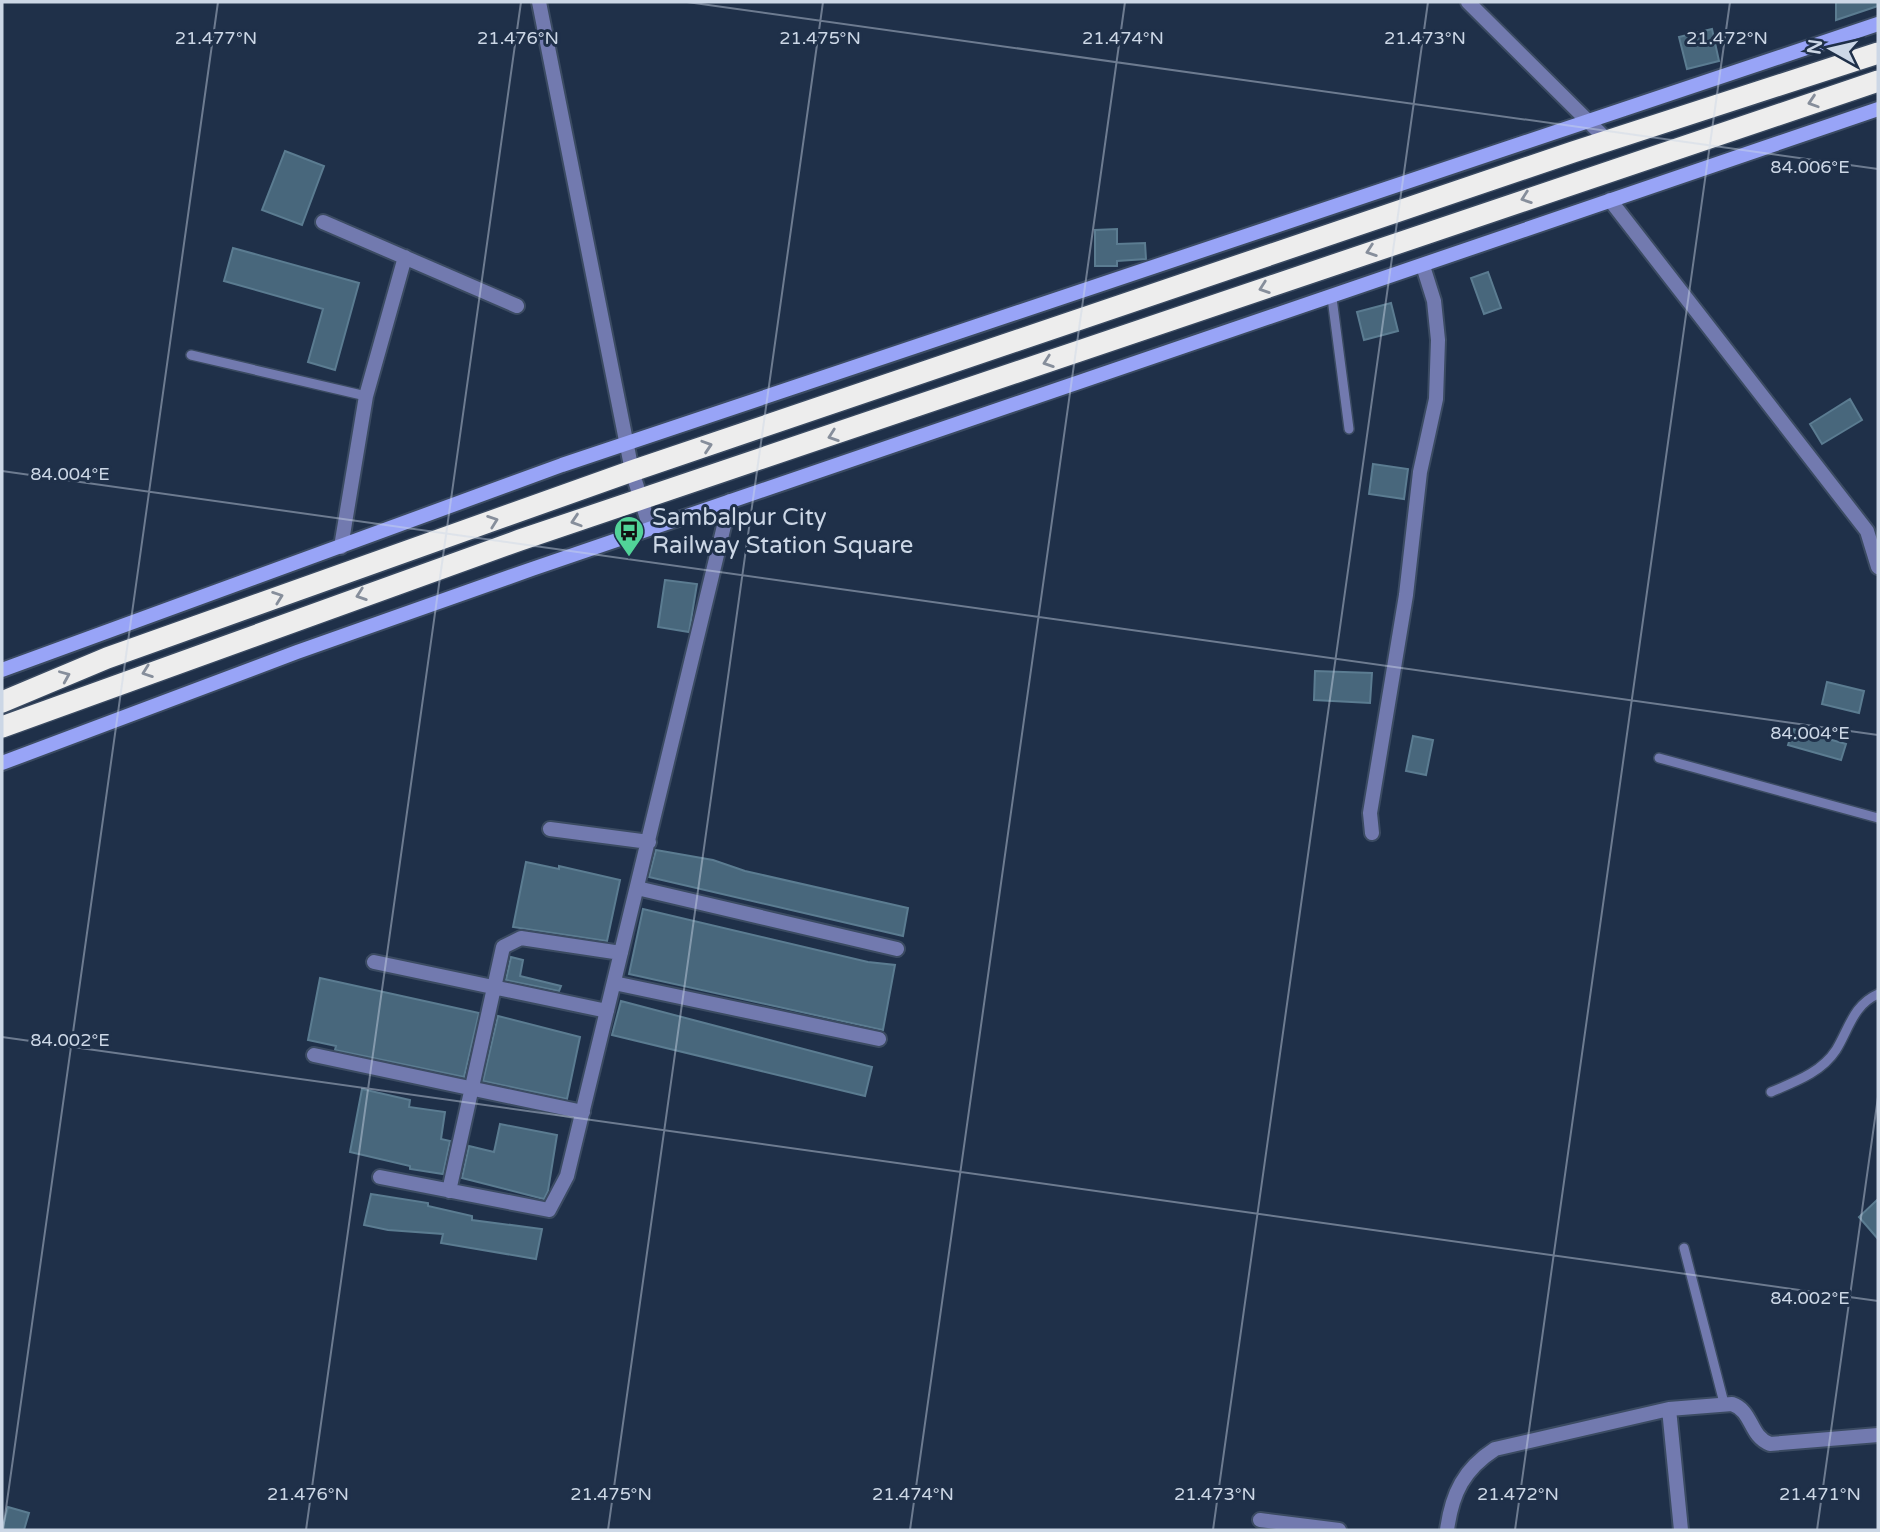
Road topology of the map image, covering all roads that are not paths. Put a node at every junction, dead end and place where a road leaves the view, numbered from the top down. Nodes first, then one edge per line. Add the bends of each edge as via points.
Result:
1 (539, 2) edge
2 (1468, 2) edge
3 (1878, 24) edge
4 (1878, 53) edge
5 (1878, 81) edge
6 (1878, 109) edge
7 (1587, 120) junction
8 (1609, 142) junction
9 (1610, 200) junction
10 (323, 222) dead end
11 (405, 257) junction
12 (1423, 266) junction
13 (1332, 298) junction
14 (517, 306) dead end
15 (191, 355) dead end
16 (366, 396) junction
17 (1349, 429) dead end
18 (627, 444) junction
19 (632, 471) junction
20 (641, 500) junction
21 (730, 501) junction
22 (1878, 521) edge
23 (650, 528) junction
24 (1867, 531) junction
25 (341, 547) junction
26 (1878, 566) edge
27 (2, 670) edge
28 (2, 702) edge
29 (2, 727) edge
30 (1659, 758) dead end
31 (2, 763) edge
32 (1878, 818) edge
33 (550, 829) dead end
34 (1372, 834) dead end
35 (649, 842) junction
36 (637, 888) junction
37 (897, 949) dead end
38 (621, 953) junction
39 (374, 962) dead end
40 (614, 983) junction
41 (492, 987) junction
42 (1878, 993) edge
43 (607, 1012) junction
44 (879, 1039) dead end
45 (314, 1055) dead end
46 (472, 1088) junction
47 (1771, 1092) dead end
48 (583, 1112) junction
49 (380, 1177) dead end
50 (449, 1191) junction
51 (1684, 1248) dead end
52 (1724, 1403) junction
53 (1669, 1409) junction
54 (1878, 1435) edge
55 (1260, 1520) dead end
56 (1339, 1530) edge
57 (1447, 1530) edge
58 (1681, 1530) edge

1 - 18 street
2 - 7 street
3 - 7 main road
4 - 8 highway
5 -> 20 highway
6 - 9 main road
7 - 8 street
7 - 18 main road
19 -> 8 highway
9 - 12 main road
9 - 24 street
10 - 11 street
11 - 14 street
11 - 16 street
12 - 13 main road
12 - 34 street via 1434,301 1438,340 1436,399 1420,472 1406,595 1370,813
13 - 17 lane
13 - 21 main road
15 - 16 lane
16 - 25 street
18 - 19 street
18 - 25 main road
19 - 20 street
28 -> 19 highway via 107,658
20 - 23 street
20 -> 29 highway via 342,602
21 - 23 main road
21 - 35 street
22 - 24 street
23 - 31 main road via 297,652
24 - 26 street
25 - 27 main road
30 - 32 lane
33 - 35 street
35 - 36 street
36 - 37 street
36 - 38 street
38 - 40 street
38 - 41 street via 511,940 503,947
39 - 41 street
40 - 43 street
40 - 44 street
41 - 43 street
41 - 46 street
42 - 47 lane via 1860,1006 1836,1050 1822,1065
43 - 48 street
45 - 46 street
46 - 48 street
46 - 50 street
48 - 50 street via 568,1176 549,1210
49 - 50 street
51 - 52 lane
52 - 53 street
52 - 54 street via 1740,1406 1756,1435 1770,1444
53 - 57 street via 1495,1449 1473,1463 1459,1485
53 - 58 street
55 - 56 street

